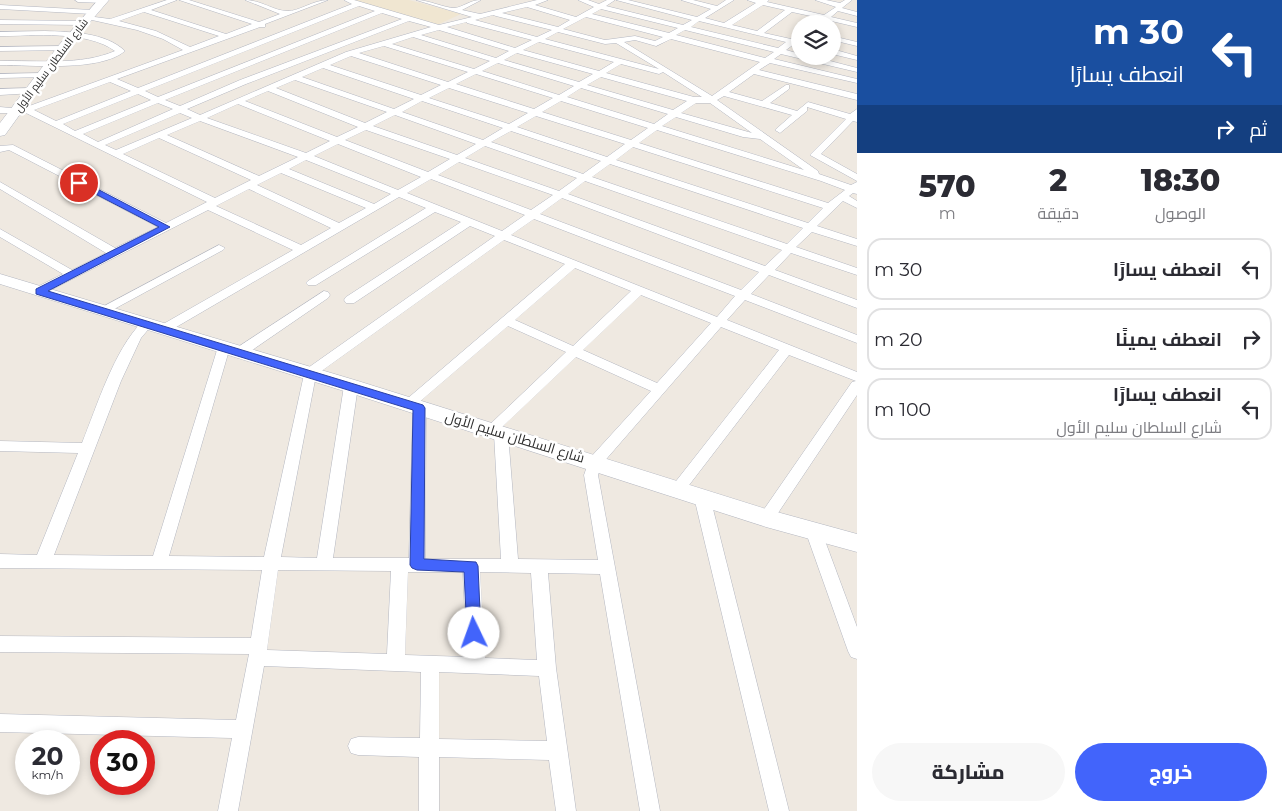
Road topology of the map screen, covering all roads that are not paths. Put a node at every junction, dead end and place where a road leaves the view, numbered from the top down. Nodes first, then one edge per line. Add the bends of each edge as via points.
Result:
1 (78, 0) edge
2 (104, 0) edge
3 (174, 0) edge
4 (182, 0) edge
5 (248, 0) edge
6 (347, 0) edge
7 (419, 0) edge
8 (442, 0) edge
9 (478, 0) edge
10 (545, 0) edge
11 (581, 0) edge
12 (612, 0) edge
13 (619, 0) edge
14 (684, 0) edge
15 (731, 0) edge
16 (750, 0) edge
17 (818, 0) edge
18 (321, 1) edge
19 (764, 1) edge
20 (308, 3) edge
21 (357, 4) junction
22 (433, 4) junction
23 (844, 4) edge
24 (857, 4) edge
25 (528, 5) junction
26 (598, 6) junction
27 (0, 7) edge
28 (718, 8) junction
29 (791, 9) junction
30 (144, 10) junction
31 (456, 10) junction
32 (381, 11) junction
33 (287, 14) junction
34 (496, 14) junction
35 (857, 14) edge
36 (332, 15) junction
37 (805, 15) edge
38 (830, 15) edge
39 (580, 16) junction
40 (481, 17) junction
41 (87, 18) junction
42 (407, 19) junction
43 (699, 19) junction
44 (467, 20) junction
45 (110, 21) junction
46 (0, 22) edge
47 (352, 22) junction
48 (841, 23) edge
49 (259, 24) junction
50 (857, 24) edge
51 (725, 26) junction
52 (440, 27) junction
53 (684, 28) junction
54 (841, 28) edge
55 (378, 29) junction
56 (558, 29) junction
57 (857, 32) edge
58 (285, 33) junction
59 (0, 34) edge
60 (73, 34) junction
61 (757, 34) junction
62 (225, 36) junction
63 (410, 36) junction
64 (670, 36) junction
65 (536, 39) junction
66 (791, 39) edge
67 (307, 40) junction
68 (841, 40) edge
69 (618, 41) junction
70 (386, 44) junction
71 (791, 44) edge
72 (857, 44) edge
73 (62, 48) junction
74 (330, 48) junction
75 (0, 49) edge
76 (188, 50) junction
77 (514, 50) junction
78 (779, 51) junction
79 (351, 54) junction
80 (841, 54) edge
81 (172, 56) junction
82 (857, 58) edge
83 (493, 60) junction
84 (767, 60) junction
85 (621, 61) junction
86 (51, 62) junction
87 (0, 63) edge
88 (322, 65) junction
89 (201, 66) junction
90 (854, 70) edge
91 (753, 71) junction
92 (471, 72) junction
93 (668, 73) junction
94 (600, 74) junction
95 (42, 75) junction
96 (223, 75) junction
97 (0, 76) edge
98 (293, 77) junction
99 (109, 79) junction
100 (848, 79) junction
101 (857, 81) edge
102 (243, 82) junction
103 (449, 84) junction
104 (581, 85) junction
105 (786, 88) dead end
106 (265, 89) junction
107 (137, 91) junction
108 (0, 92) edge
109 (31, 92) junction
110 (841, 93) junction
111 (817, 96) dead end
112 (717, 97) junction
113 (857, 97) edge
114 (419, 98) junction
115 (560, 98) junction
116 (694, 100) junction
117 (160, 101) junction
118 (237, 101) junction
119 (764, 104) junction
120 (808, 106) junction
121 (0, 110) edge
122 (180, 110) junction
123 (19, 111) junction
124 (394, 111) junction
125 (535, 112) junction
126 (675, 113) junction
127 (798, 114) junction
128 (855, 116) edge
129 (200, 118) junction
130 (56, 124) junction
131 (364, 126) junction
132 (656, 127) junction
133 (509, 128) junction
134 (1, 130) edge
135 (780, 130) dead end
136 (75, 134) junction
137 (159, 135) junction
138 (762, 136) junction
139 (338, 140) junction
140 (482, 143) junction
141 (634, 144) junction
142 (98, 145) junction
143 (0, 148) edge
144 (115, 154) junction
145 (305, 156) junction
146 (455, 159) junction
147 (608, 161) junction
148 (281, 169) junction
149 (429, 176) junction
150 (584, 178) junction
151 (857, 178) edge
152 (824, 179) junction
153 (259, 180) junction
154 (0, 185) edge
155 (248, 185) junction
156 (852, 191) edge
157 (397, 193) junction
158 (562, 195) junction
159 (211, 204) junction
160 (857, 205) edge
161 (830, 206) junction
162 (373, 207) junction
163 (434, 208) junction
164 (534, 216) junction
165 (469, 222) junction
166 (166, 227) junction
167 (338, 227) junction
168 (810, 227) junction
169 (0, 232) edge
170 (503, 235) junction
171 (857, 243) edge
172 (219, 248) dead end
173 (301, 248) junction
174 (789, 249) junction
175 (115, 253) junction
176 (574, 264) junction
177 (767, 271) junction
178 (857, 272) edge
179 (72, 275) junction
180 (0, 279) edge
181 (312, 283) dead end
182 (640, 290) junction
183 (39, 292) junction
184 (324, 295) dead end
185 (743, 295) junction
186 (350, 300) dead end
187 (857, 304) edge
188 (101, 311) junction
189 (507, 322) junction
190 (722, 322) junction
191 (154, 328) junction
192 (857, 339) edge
193 (232, 349) junction
194 (787, 349) junction
195 (574, 351) junction
196 (310, 373) junction
197 (857, 377) edge
198 (857, 385) edge
199 (351, 386) junction
200 (659, 389) junction
201 (414, 406) junction
202 (496, 432) junction
203 (0, 446) edge
204 (88, 448) junction
205 (595, 462) junction
206 (678, 489) junction
207 (702, 497) junction
208 (766, 518) junction
209 (813, 530) junction
210 (856, 540) edge
211 (0, 561) edge
212 (43, 561) junction
213 (159, 563) junction
214 (271, 564) junction
215 (324, 564) junction
216 (400, 564) junction
217 (417, 565) junction
218 (471, 566) junction
219 (510, 566) junction
220 (606, 567) junction
221 (539, 568) junction
222 (0, 644) edge
223 (857, 651) edge
224 (257, 652) junction
225 (396, 663) junction
226 (430, 664) junction
227 (476, 666) junction
228 (547, 668) junction
229 (0, 723) edge
230 (244, 729) junction
231 (358, 746) dead end
232 (429, 748) junction
233 (558, 750) junction
234 (228, 811) edge
235 (428, 811) edge
236 (566, 811) edge
237 (650, 811) edge
238 (779, 811) edge

1 - 2 street
2 - 41 street, شارع السلطان سليم الأول
3 - 30 street
4 - 49 street
5 - 33 street
6 - 21 street
7 - 22 street
8 - 22 street
9 - 31 street
10 - 25 street
11 - 26 street
12 - 26 street
13 - 43 street
14 - 28 street
15 - 28 street
16 - 19 street
17 - 23 street
18 - 20 street
19 - 29 street
19 - 51 street
20 - 33 street
20 - 36 street
21 - 32 street
21 - 36 street
22 - 31 street
23 - 24 street
23 - 35 street
23 - 38 street
25 - 34 street
25 - 39 street
26 - 39 street
26 - 53 street
27 - 41 street
28 - 43 street
29 - 37 street
29 - 61 street
30 - 45 street
30 - 62 street
31 - 40 street
32 - 42 street
32 - 47 street
33 - 49 street
34 - 40 street
34 - 56 street
36 - 47 street
36 - 58 street
39 - 56 street
39 - 64 street
40 - 44 street
41 - 45 street
41 - 46 street
41 - 60 street, شارع السلطان سليم الأول
42 - 52 street
42 - 55 street
43 - 51 street
43 - 53 street
44 - 52 street
44 - 65 street
45 - 60 street
45 - 76 street via 177,42
47 - 55 street
47 - 67 street
48 - 50 street
49 - 58 street
49 - 62 street
51 - 61 street
52 - 63 street
52 - 77 street
53 - 64 street
53 - 78 street
54 - 57 street
55 - 63 street
55 - 74 street
56 - 65 street
56 - 69 street via 605,42
58 - 67 street
58 - 89 street
59 - 60 street
60 - 73 street, شارع السلطان سليم الأول
60 - 86 street via 102,41 121,51 92,60
61 - 66 street
62 - 76 street
63 - 70 street
63 - 83 street
64 - 69 street via 656,44 636,38
64 - 84 street
65 - 77 street
65 - 85 street
67 - 74 street
67 - 96 street
68 - 72 street
69 - 93 street
70 - 79 street
70 - 92 street
71 - 78 street
73 - 75 street
73 - 86 street, شارع السلطان سليم الأول
74 - 79 street
74 - 102 street
76 - 81 street
77 - 83 street
77 - 94 street
78 - 84 street
78 - 90 street
79 - 88 street
79 - 103 street
80 - 82 street
81 - 89 street
81 - 99 street
83 - 92 street
83 - 104 street
84 - 91 street
84 - 100 street
85 - 93 street
85 - 94 street
86 - 87 street
86 - 95 street, شارع السلطان سليم الأول
88 - 98 street
88 - 114 street
89 - 96 street
89 - 107 street
90 - 100 street
91 - 110 street
91 - 112 street
92 - 103 street
92 - 115 street
93 - 112 street
94 - 104 street
94 - 116 street
95 - 97 street
95 - 109 street, شارع السلطان سليم الأول
96 - 102 street
96 - 117 street
98 - 106 street
98 - 124 street
99 - 107 street
99 - 123 street
100 - 101 street
100 - 110 street
102 - 106 street
102 - 122 street
103 - 114 street
103 - 125 street
104 - 115 street
104 - 126 street
105 - 119 street
106 - 118 street
106 - 131 street
107 - 117 street
107 - 130 street
108 - 109 street
109 - 123 street, شارع السلطان سليم الأول
110 - 113 street
111 - 120 street
112 - 116 street
112 - 119 street
112 - 138 street
114 - 124 street
114 - 133 street
115 - 125 street
115 - 132 street
116 - 126 street
117 - 122 street
117 - 136 street
118 - 129 street
118 - 139 street
119 - 127 street
120 - 127 street
120 - 128 street
121 - 123 street
122 - 129 street
122 - 142 street
123 - 130 street
123 - 134 street, شارع السلطان سليم الأول
124 - 131 street
124 - 140 street
125 - 133 street
125 - 141 street
126 - 132 street
126 - 138 street via 746,135
127 - 135 street
128 - 151 street via 815,155
129 - 137 street
129 - 145 street
130 - 136 street
131 - 139 street
131 - 146 street
132 - 141 street
132 - 152 street
133 - 140 street
133 - 147 street
136 - 142 street
137 - 144 street
137 - 153 street
138 - 152 street
139 - 145 street
139 - 149 street
140 - 146 street
140 - 150 street
141 - 147 street
141 - 161 street
142 - 144 street
143 - 166 street via 10,147
144 - 159 street
145 - 148 street
145 - 157 street
146 - 149 street
146 - 158 street
147 - 150 street
147 - 168 street
148 - 153 street
148 - 162 street
149 - 157 street
149 - 164 street
150 - 158 street
150 - 174 street
152 - 156 street
153 - 155 street
154 - 175 street
155 - 159 street
155 - 167 street
156 - 160 street
156 - 161 street
157 - 162 street
157 - 163 street
158 - 164 street
158 - 177 street
159 - 166 street
159 - 173 street
161 - 168 street
162 - 167 street
163 - 165 street
163 - 181 street
164 - 170 street
164 - 185 street
165 - 170 street
165 - 186 street
166 - 175 street
167 - 173 street
168 - 171 street
168 - 174 street
169 - 179 street
170 - 176 street
170 - 196 street
172 - 188 street
173 - 191 street
174 - 177 street
174 - 178 street
175 - 179 street
176 - 182 street
176 - 189 street
177 - 185 street
177 - 187 street
179 - 183 street
180 - 183 street, شارع السلطان سليم الأول
182 - 190 street
182 - 195 street
183 - 188 street, شارع السلطان سليم الأول
184 - 193 street
185 - 190 street
185 - 192 street
188 - 191 street, شارع السلطان سليم الأول
189 - 195 street
189 - 201 street
190 - 194 street
190 - 200 street
191 - 193 street, شارع السلطان سليم الأول
191 - 204 street via 135,336
193 - 196 street, شارع السلطان سليم الأول
193 - 213 street
194 - 197 street
194 - 206 street
195 - 200 street
195 - 202 street
196 - 199 street, شارع السلطان سليم الأول
196 - 214 street
198 - 208 street
199 - 201 street, شارع السلطان سليم الأول
199 - 215 street
200 - 205 street
201 - 202 street, شارع السلطان سليم الأول
201 - 217 street
202 - 205 street, شارع السلطان سليم الأول
202 - 219 street
203 - 204 street
204 - 212 street
205 - 206 street, شارع السلطان سليم الأول
205 - 220 street via 591,475
206 - 207 street, شارع السلطان سليم الأول
207 - 208 street, شارع السلطان سليم الأول
207 - 238 street
208 - 209 street, شارع السلطان سليم الأول
209 - 210 street, شارع السلطان سليم الأول
209 - 223 street
211 - 212 street
212 - 213 street
213 - 214 street
214 - 215 street
214 - 224 street
215 - 216 street
216 - 217 street
216 - 225 street
217 - 218 street
218 - 219 street
218 - 227 street
219 - 221 street
220 - 221 street
220 - 237 street
221 - 228 street
222 - 224 street
224 - 225 street
224 - 230 street
225 - 226 street
226 - 227 street
226 - 232 street
227 - 228 street
228 - 233 street
229 - 230 street
230 - 234 street
231 - 232 street
232 - 233 street
232 - 235 street
233 - 236 street

